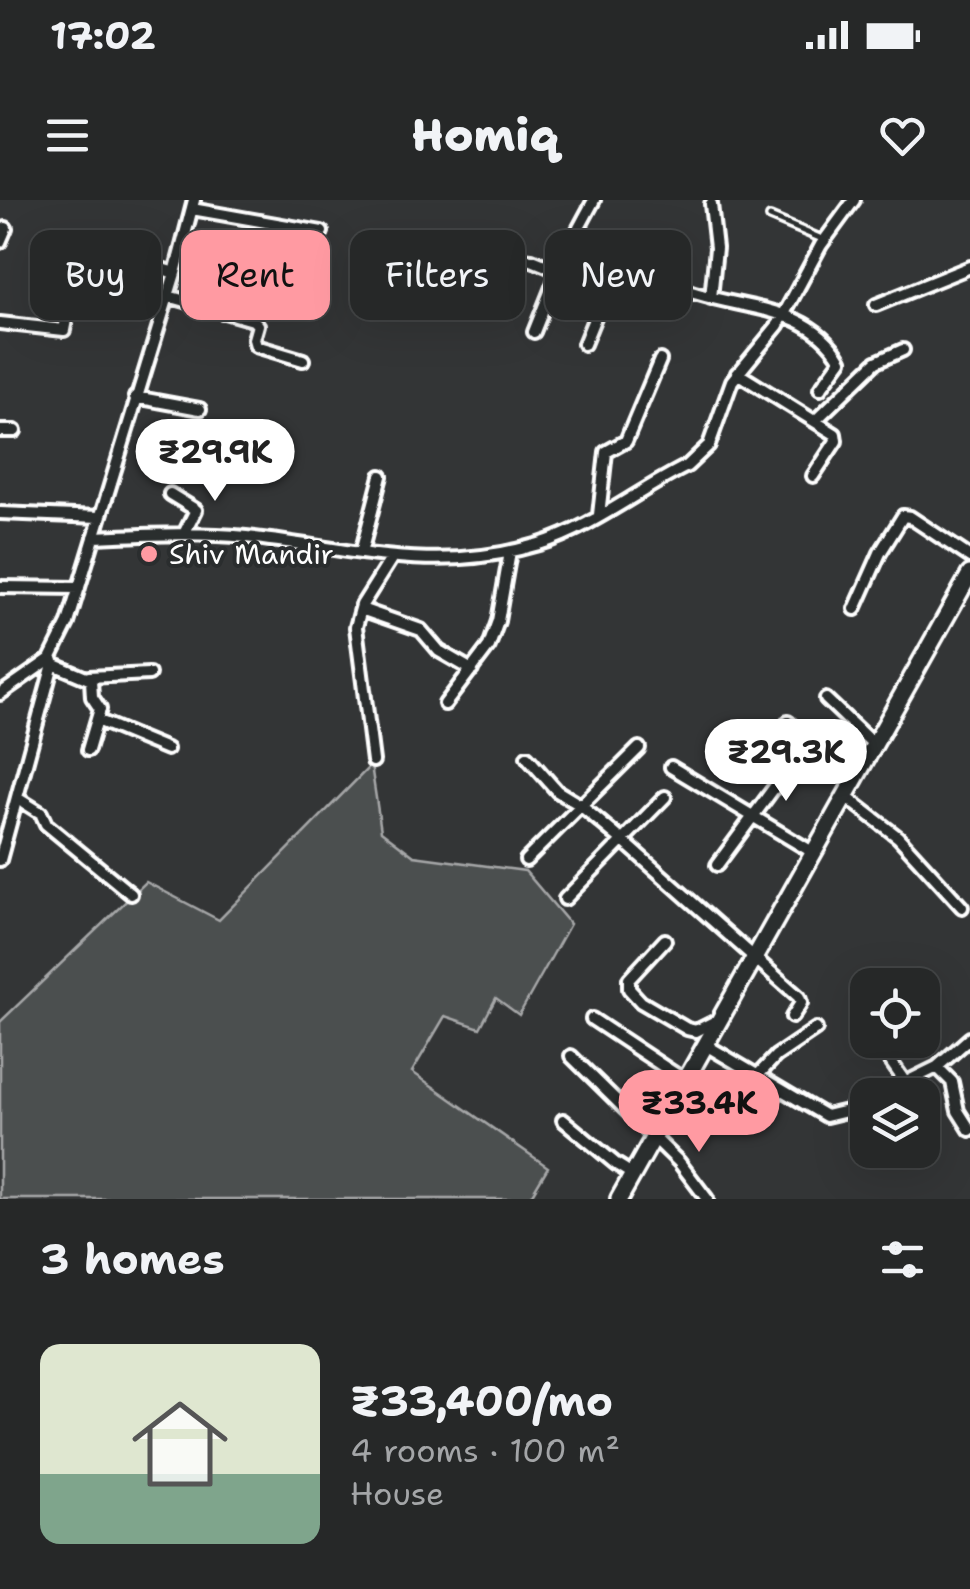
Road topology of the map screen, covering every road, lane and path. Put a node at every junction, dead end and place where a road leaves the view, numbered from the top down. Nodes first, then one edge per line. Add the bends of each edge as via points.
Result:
1 (594, 200) edge
2 (854, 200) edge
3 (193, 204) edge
4 (712, 204) dead end
5 (770, 217) dead end
6 (6, 228) dead end
7 (313, 230) edge
8 (579, 230) edge
9 (824, 240) junction
10 (0, 242) edge
11 (970, 267) edge
12 (175, 274) junction
13 (168, 296) junction
14 (712, 298) junction
15 (181, 300) edge
16 (545, 305) edge
17 (876, 305) dead end
18 (785, 313) junction
19 (249, 320) edge
20 (0, 323) edge
21 (534, 332) dead end
22 (584, 344) dead end
23 (903, 350) dead end
24 (304, 360) dead end
25 (660, 360) dead end
26 (737, 373) junction
27 (820, 389) dead end
28 (135, 398) junction
29 (200, 409) dead end
30 (816, 420) junction
31 (0, 431) edge
32 (15, 431) dead end
33 (381, 476) dead end
34 (812, 476) dead end
35 (170, 494) dead end
36 (0, 513) edge
37 (599, 515) junction
38 (99, 518) junction
39 (184, 534) junction
40 (94, 537) junction
41 (510, 552) junction
42 (361, 553) junction
43 (970, 557) edge
44 (391, 559) junction
45 (970, 574) edge
46 (0, 587) edge
47 (79, 588) junction
48 (360, 609) junction
49 (855, 610) dead end
50 (53, 660) junction
51 (472, 670) junction
52 (149, 674) dead end
53 (89, 676) junction
54 (0, 694) edge
55 (826, 699) dead end
56 (445, 704) dead end
57 (97, 720) junction
58 (788, 722) dead end
59 (873, 744) junction
60 (640, 748) dead end
61 (167, 749) dead end
62 (88, 750) dead end
63 (527, 756) dead end
64 (373, 761) dead end
65 (670, 767) dead end
66 (788, 769) dead end
67 (855, 778) junction
68 (845, 796) junction
69 (665, 797) dead end
70 (17, 798) junction
71 (580, 805) junction
72 (753, 815) junction
73 (623, 841) junction
74 (814, 853) junction
75 (0, 860) edge
76 (526, 860) dead end
77 (717, 865) dead end
78 (131, 894) dead end
79 (565, 899) dead end
80 (962, 907) dead end
81 (665, 940) dead end
82 (752, 958) junction
83 (792, 1017) dead end
84 (592, 1019) dead end
85 (717, 1020) junction
86 (816, 1029) dead end
87 (970, 1038) edge
88 (704, 1044) junction
89 (571, 1056) dead end
90 (938, 1067) junction
91 (758, 1075) junction
92 (914, 1078) edge
93 (684, 1080) junction
94 (850, 1108) edge
95 (564, 1120) dead end
96 (970, 1130) edge
97 (654, 1137) junction
98 (632, 1174) junction
99 (619, 1199) edge
100 (708, 1199) edge

1 - 8 street
2 - 9 street
3 - 7 street
3 - 12 street
4 - 14 street
5 - 9 lane
6 - 10 street
9 - 18 street
11 - 17 street
12 - 13 street
12 - 20 street via 83,252 64,330
13 - 15 street
13 - 28 street
14 - 18 street
14 - 22 street via 605,265 596,280 601,302
16 - 21 street
18 - 26 street
18 - 27 street via 839,356 840,365
19 - 24 street via 256,322 256,346
23 - 30 street via 876,362
25 - 37 street via 626,440 606,452
26 - 30 street
26 - 37 street via 705,451
28 - 29 street
28 - 38 street
30 - 34 street via 836,438
31 - 32 street
33 - 42 street
35 - 39 street via 196,510
36 - 38 street
37 - 41 street via 565,535
38 - 40 street
39 - 40 street
39 - 42 street
40 - 47 street
41 - 44 street
41 - 51 street via 498,621
42 - 44 street
43 - 49 street via 903,516
44 - 48 street
45 - 59 street
46 - 47 street
47 - 50 street
48 - 51 street via 424,632 434,647
48 - 64 street via 357,641
50 - 53 street
50 - 54 street
50 - 70 street
51 - 56 street
52 - 53 street
53 - 57 street via 100,705
55 - 59 street
57 - 61 street
57 - 62 street
58 - 67 street
59 - 67 street
60 - 71 street
63 - 71 street
65 - 72 street
66 - 72 street
67 - 68 street
68 - 74 street
68 - 80 street via 898,836
69 - 73 street
70 - 75 street
70 - 78 street
71 - 73 street
71 - 76 street
72 - 74 street
72 - 77 street
73 - 79 street
73 - 82 street
74 - 82 street
81 - 85 street via 629,979 629,989 688,1029
82 - 83 street via 800,996
82 - 85 street
84 - 93 street
85 - 88 street
86 - 91 street
87 - 90 street
88 - 91 street
88 - 93 street
89 - 97 street
90 - 92 street
90 - 96 street via 952,1082
91 - 94 street via 826,1116
93 - 97 street
95 - 98 street
97 - 98 street
97 - 100 street
98 - 99 street

